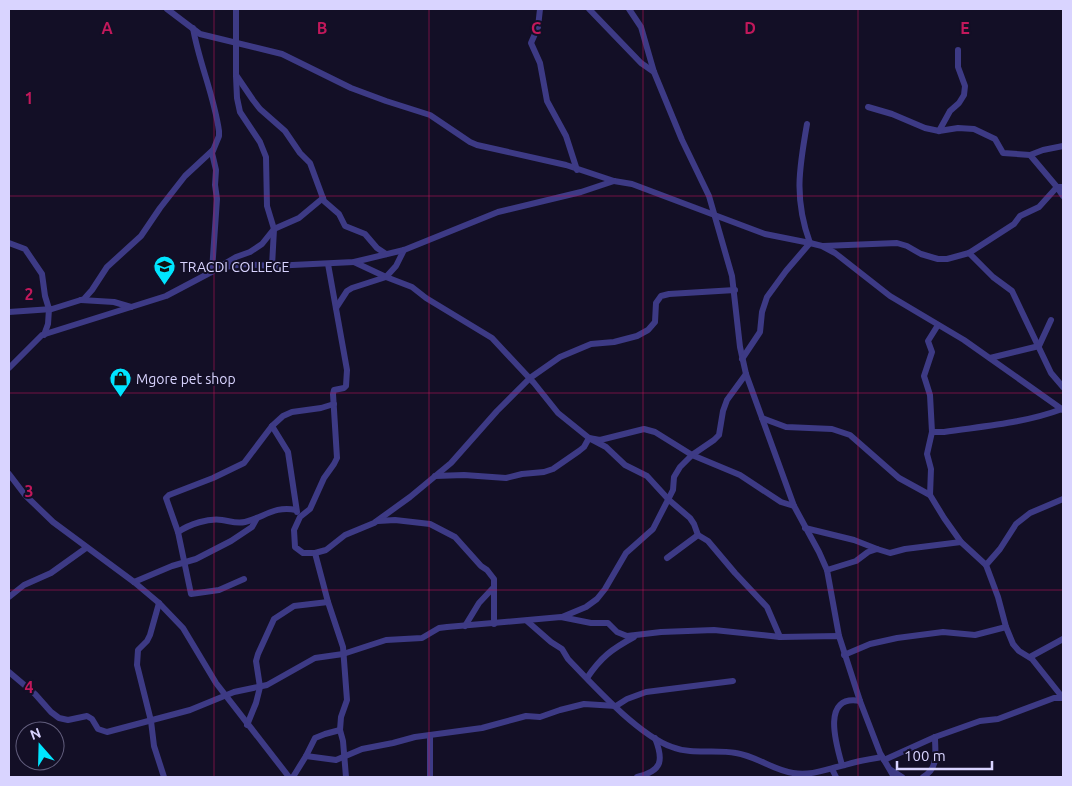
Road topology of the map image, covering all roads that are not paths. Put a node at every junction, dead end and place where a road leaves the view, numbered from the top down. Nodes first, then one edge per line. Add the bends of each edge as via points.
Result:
1 (167, 9) edge
2 (236, 9) edge
3 (540, 9) edge
4 (590, 9) edge
5 (629, 9) edge
6 (193, 28) junction
7 (236, 44) junction
8 (958, 50) dead end
9 (654, 72) junction
10 (236, 75) junction
11 (868, 107) dead end
12 (807, 124) dead end
13 (939, 131) junction
14 (1063, 146) edge
15 (212, 150) junction
16 (1030, 155) junction
17 (577, 170) junction
18 (614, 181) junction
19 (1060, 187) edge
20 (1063, 196) edge
21 (323, 198) junction
22 (715, 216) junction
23 (274, 229) junction
24 (9, 243) edge
25 (810, 243) junction
26 (822, 246) junction
27 (404, 250) junction
28 (969, 253) junction
29 (386, 254) junction
30 (354, 262) junction
31 (328, 264) junction
32 (272, 266) junction
33 (219, 268) junction
34 (212, 271) junction
35 (386, 277) junction
36 (735, 290) junction
37 (81, 300) junction
38 (131, 306) junction
39 (336, 308) junction
40 (49, 309) junction
41 (9, 312) edge
42 (1051, 320) dead end
43 (938, 325) junction
44 (44, 335) junction
45 (1039, 346) junction
46 (990, 358) junction
47 (742, 359) junction
48 (9, 368) edge
49 (746, 374) junction
50 (530, 378) junction
51 (1063, 387) edge
52 (334, 404) junction
53 (1062, 410) edge
54 (762, 418) junction
55 (272, 426) junction
56 (932, 432) junction
57 (589, 438) junction
58 (692, 455) junction
59 (434, 476) junction
60 (10, 478) edge
61 (930, 495) junction
62 (1063, 499) edge
63 (669, 500) junction
64 (794, 506) junction
65 (296, 510) junction
66 (300, 517) junction
67 (257, 518) junction
68 (376, 522) junction
69 (805, 528) junction
70 (178, 532) junction
71 (698, 535) junction
72 (961, 542) junction
73 (86, 548) junction
74 (877, 549) junction
75 (315, 553) junction
76 (668, 558) dead end
77 (184, 562) junction
78 (986, 565) junction
79 (827, 570) junction
80 (244, 579) dead end
81 (134, 582) junction
82 (493, 588) junction
83 (9, 597) edge
84 (328, 602) junction
85 (159, 603) junction
86 (561, 617) junction
87 (527, 621) junction
88 (494, 624) junction
89 (465, 626) junction
90 (1006, 628) junction
91 (635, 636) junction
92 (839, 636) junction
93 (780, 637) junction
94 (1063, 639) edge
95 (343, 654) junction
96 (844, 655) junction
97 (1030, 657) junction
98 (9, 672) edge
99 (586, 678) junction
100 (733, 681) dead end
101 (260, 687) junction
102 (226, 695) junction
103 (1063, 698) edge
104 (860, 701) junction
105 (616, 706) junction
106 (151, 721) junction
107 (247, 725) junction
108 (340, 730) junction
109 (430, 735) junction
110 (935, 737) junction
111 (655, 738) junction
112 (306, 756) junction
113 (344, 757) junction
114 (883, 758) junction
115 (842, 765) junction
116 (832, 769) junction
117 (891, 770) junction
118 (282, 774) edge
119 (164, 777) edge
120 (288, 777) edge
121 (293, 777) edge
122 (346, 777) edge
123 (430, 777) edge
124 (637, 777) edge
125 (836, 777) edge
126 (894, 777) edge
127 (902, 777) edge
128 (923, 777) edge

1 - 6 street
2 - 7 street
3 - 17 street via 532,46 540,63 547,101 566,136
4 - 9 street via 640,63
5 - 9 street via 644,37
6 - 7 street via 208,37
6 - 15 street via 218,124 219,136
7 - 10 street
7 - 17 street via 282,54 350,88 423,111 477,145 528,155
8 - 13 street via 964,95 950,110
9 - 22 street
10 - 21 street via 252,100 289,134 310,163
10 - 23 street via 240,112 260,142 266,158 267,201
11 - 13 street
12 - 25 street via 798,189 803,224
13 - 16 street via 974,129 995,139 1003,153
14 - 16 street
15 - 34 street via 217,199
15 - 37 street via 186,176 141,236 107,267
16 - 19 street
17 - 18 street
18 - 22 street via 632,184
18 - 27 street via 498,212
19 - 20 street
19 - 28 street via 1036,209 1020,216 1014,224
21 - 23 street via 299,218
21 - 29 street via 340,214 345,226 365,234 376,248
22 - 25 street via 765,234
22 - 36 street
23 - 32 street
23 - 33 street via 262,244
24 - 40 street via 24,249 40,269
25 - 26 street
25 - 47 street via 767,297 760,332
26 - 28 street via 902,244 943,260
26 - 43 street via 890,296
27 - 29 street
27 - 35 street
28 - 45 street via 1012,291
29 - 30 street
30 - 31 street
30 - 35 street
31 - 32 street
31 - 39 street
32 - 33 street via 243,264
33 - 34 street
34 - 38 street via 166,296
35 - 39 street via 347,291
35 - 50 street via 412,287 492,338
36 - 47 street
36 - 50 street via 661,296 656,303 655,322 648,330 622,340 573,350
37 - 38 street
37 - 40 street
38 - 44 street
39 - 52 street via 347,370 346,386 332,394
40 - 41 street
40 - 44 street
42 - 45 street
43 - 46 street
43 - 56 street via 928,341 932,352 924,376 930,395
44 - 48 street
45 - 46 street
45 - 51 street via 1051,373
46 - 53 street
47 - 49 street
49 - 54 street
49 - 58 street via 727,400 719,435
50 - 57 street via 558,413
50 - 59 street via 451,463
52 - 55 street via 292,412
52 - 66 street via 337,458 310,509
53 - 56 street via 1042,417
54 - 61 street via 786,427 832,429 850,435 899,478
54 - 64 street
55 - 65 street via 288,452
55 - 70 street via 244,463 166,498
56 - 61 street via 927,454 931,469
57 - 58 street via 600,440 644,429 656,432
57 - 59 street via 579,451 544,472 506,478
57 - 63 street via 606,447 625,465 647,476
58 - 63 street via 674,477
58 - 64 street via 740,475 781,502
59 - 68 street
60 - 73 street via 53,522
61 - 72 street
62 - 78 street via 1030,513 1016,524
63 - 71 street via 690,518
63 - 86 street via 653,529 626,553 597,599
64 - 69 street
65 - 66 street
65 - 67 street via 273,511
66 - 75 street via 294,530 295,547 303,553
67 - 70 street via 237,523 205,520
67 - 77 street via 252,528 231,541
68 - 75 street
68 - 82 street via 395,520 434,524 452,535 492,575
69 - 74 street
69 - 79 street
70 - 77 street
71 - 76 street
71 - 93 street via 708,541 767,606
72 - 74 street via 890,553
72 - 78 street
73 - 81 street
73 - 83 street
74 - 79 street via 856,561
75 - 84 street
77 - 80 street via 191,594 218,590
77 - 81 street
78 - 90 street
79 - 92 street
81 - 85 street
82 - 88 street
82 - 89 street
84 - 95 street
84 - 101 street via 294,606 274,619 257,658
85 - 102 street via 183,628
85 - 106 street via 150,635 137,656
86 - 87 street
86 - 91 street via 608,623 619,634
87 - 88 street
87 - 99 street via 562,649
88 - 89 street
89 - 95 street via 439,628 422,638 386,640
90 - 96 street via 975,635 943,632 897,638 870,644
90 - 97 street via 1016,648
91 - 93 street via 714,630
91 - 99 street via 612,650
92 - 93 street
92 - 96 street
94 - 97 street
95 - 101 street via 315,658
95 - 108 street via 347,700
96 - 104 street
97 - 103 street
98 - 106 street via 59,718 68,720 88,716 98,729 105,732
99 - 105 street
100 - 105 street via 646,692
101 - 102 street
101 - 107 street
102 - 106 street
102 - 107 street
103 - 110 street via 1054,698
104 - 114 street
104 - 115 street via 849,699 835,712 835,739
105 - 109 street via 584,704 540,717 526,716 482,728
105 - 111 street
106 - 119 street via 154,746
107 - 118 street
108 - 112 street via 314,738
108 - 113 street
109 - 113 street via 370,746
109 - 123 street
110 - 114 street
110 - 128 street via 935,764
111 - 116 street via 672,748 736,753 791,773 815,774
111 - 124 street via 660,764 647,775
112 - 113 street via 326,760
112 - 121 street
113 - 122 street
114 - 115 street
114 - 117 street
115 - 116 street
116 - 125 street
117 - 126 street
117 - 127 street
118 - 120 street

